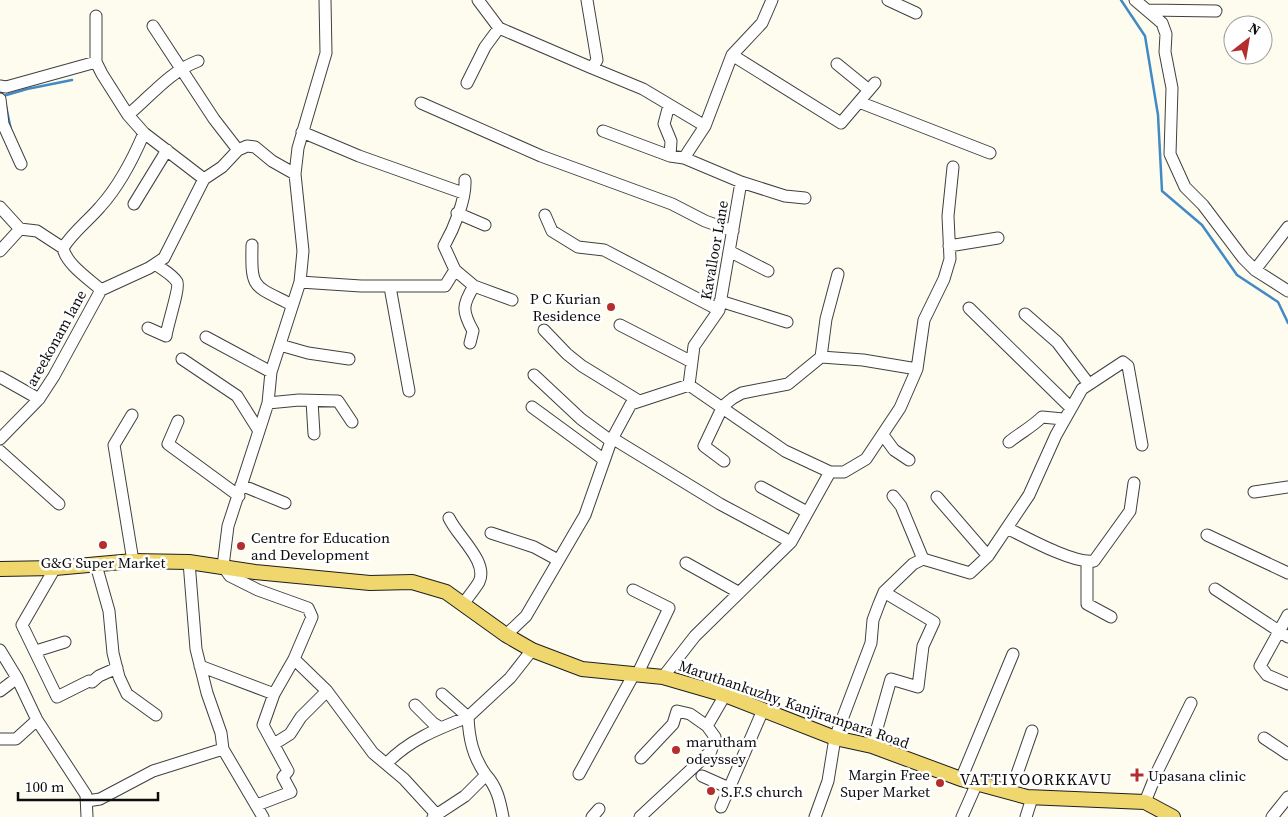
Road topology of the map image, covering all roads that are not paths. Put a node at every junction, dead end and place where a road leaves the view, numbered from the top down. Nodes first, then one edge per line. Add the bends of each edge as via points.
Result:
1 (325, 0) edge
2 (478, 0) edge
3 (587, 0) edge
4 (772, 0) edge
5 (888, 0) edge
6 (1135, 0) edge
7 (1148, 10) junction
8 (1216, 11) dead end
9 (916, 13) dead end
10 (96, 16) dead end
11 (153, 26) dead end
12 (499, 28) junction
13 (732, 55) junction
14 (198, 61) dead end
15 (96, 62) junction
16 (837, 64) dead end
17 (181, 68) junction
18 (592, 68) junction
19 (467, 83) dead end
20 (0, 86) edge
21 (0, 99) edge
22 (859, 102) junction
23 (421, 103) dead end
24 (669, 105) junction
25 (128, 115) junction
26 (705, 126) junction
27 (603, 131) dead end
28 (144, 132) junction
29 (302, 132) junction
30 (167, 150) junction
31 (238, 150) junction
32 (990, 153) dead end
33 (670, 156) junction
34 (684, 158) junction
35 (21, 164) dead end
36 (953, 167) dead end
37 (295, 174) junction
38 (204, 179) junction
39 (465, 180) dead end
40 (742, 182) junction
41 (463, 193) junction
42 (805, 198) dead end
43 (134, 204) dead end
44 (0, 207) edge
45 (457, 213) junction
46 (545, 215) dead end
47 (485, 225) dead end
48 (1288, 227) edge
49 (20, 229) junction
50 (733, 231) junction
51 (998, 238) dead end
52 (252, 245) dead end
53 (949, 246) junction
54 (63, 248) junction
55 (0, 251) edge
56 (729, 251) junction
57 (152, 266) junction
58 (455, 270) junction
59 (1255, 270) junction
60 (768, 271) dead end
61 (838, 274) dead end
62 (300, 282) junction
63 (474, 286) junction
64 (390, 287) junction
65 (101, 290) junction
66 (1288, 291) edge
67 (512, 300) dead end
68 (292, 306) junction
69 (719, 306) junction
70 (969, 308) dead end
71 (1025, 314) dead end
72 (787, 322) dead end
73 (620, 325) dead end
74 (148, 328) dead end
75 (544, 330) dead end
76 (206, 337) dead end
77 (470, 343) dead end
78 (280, 345) junction
79 (821, 357) junction
80 (182, 359) dead end
81 (349, 360) dead end
82 (692, 362) junction
83 (917, 369) junction
84 (271, 372) junction
85 (534, 375) dead end
86 (0, 377) edge
87 (1088, 383) junction
88 (689, 384) junction
89 (409, 391) dead end
90 (39, 399) junction
91 (312, 401) junction
92 (639, 402) junction
93 (268, 403) junction
94 (723, 406) junction
95 (532, 407) dead end
96 (1070, 407) junction
97 (132, 415) dead end
98 (1064, 419) junction
99 (178, 421) dead end
100 (352, 422) dead end
101 (259, 431) junction
102 (314, 434) dead end
103 (883, 435) junction
104 (0, 439) edge
105 (612, 440) junction
106 (1009, 442) dead end
107 (1142, 445) dead end
108 (0, 451) edge
109 (603, 459) junction
110 (910, 460) dead end
111 (724, 461) dead end
112 (830, 472) junction
113 (1134, 483) dead end
114 (1288, 487) edge
115 (761, 488) dead end
116 (240, 490) junction
117 (1254, 492) dead end
118 (893, 496) dead end
119 (938, 497) dead end
120 (285, 503) dead end
121 (59, 504) dead end
122 (807, 512) junction
123 (449, 518) dead end
124 (1007, 528) junction
125 (491, 533) dead end
126 (1207, 535) dead end
127 (791, 542) junction
128 (988, 556) junction
129 (923, 559) junction
130 (558, 560) junction
131 (133, 561) junction
132 (189, 562) junction
133 (1088, 562) junction
134 (686, 563) dead end
135 (96, 564) junction
136 (223, 566) junction
137 (55, 568) junction
138 (0, 569) edge
139 (1288, 573) edge
140 (1215, 589) dead end
141 (633, 590) dead end
142 (738, 592) junction
143 (884, 592) junction
144 (463, 604) junction
145 (1288, 615) edge
146 (1111, 617) dead end
147 (506, 635) junction
148 (1284, 635) edge
149 (65, 642) dead end
150 (0, 650) edge
151 (532, 650) junction
152 (36, 651) junction
153 (1013, 654) dead end
154 (294, 659) junction
155 (200, 666) junction
156 (117, 668) junction
157 (636, 675) junction
158 (17, 678) junction
159 (662, 678) junction
160 (1288, 684) edge
161 (0, 691) edge
162 (327, 691) junction
163 (274, 694) junction
164 (442, 694) dead end
165 (725, 695) junction
166 (1191, 702) dead end
167 (415, 705) dead end
168 (763, 710) junction
169 (156, 715) dead end
170 (468, 717) junction
171 (37, 720) junction
172 (707, 726) junction
173 (441, 728) junction
174 (1032, 731) dead end
175 (835, 738) junction
176 (1264, 738) dead end
177 (0, 739) edge
178 (274, 744) junction
179 (872, 746) junction
180 (223, 749) junction
181 (1288, 754) edge
182 (641, 758) dead end
183 (386, 764) junction
184 (579, 774) dead end
185 (486, 775) junction
186 (702, 776) dead end
187 (961, 778) junction
188 (977, 783) junction
189 (730, 788) junction
190 (1005, 791) junction
191 (1288, 797) edge
192 (1032, 798) junction
193 (87, 801) junction
194 (1145, 802) junction
195 (257, 805) junction
196 (721, 807) dead end
197 (435, 816) edge
198 (87, 817) edge
199 (263, 817) edge
200 (503, 817) edge
201 (640, 817) edge
202 (815, 817) edge
203 (962, 817) edge
204 (1026, 817) edge
205 (1172, 817) edge
206 (1272, 817) edge

1 - 29 street via 326,53
2 - 12 street
3 - 18 street via 597,60
4 - 13 street via 762,23
5 - 9 street
6 - 7 street
7 - 8 street
7 - 59 street via 1162,22 1166,34 1165,52 1172,88 1170,154 1174,165 1185,186
10 - 15 street
11 - 17 street
12 - 18 street
12 - 19 street
13 - 22 street via 842,123
13 - 26 street
14 - 17 street
15 - 20 street
15 - 25 street
16 - 22 street via 872,86
17 - 25 street
17 - 31 street
18 - 24 street via 643,89
21 - 35 street via 3,124
22 - 32 street
23 - 50 street via 541,156 672,204
24 - 26 street
24 - 33 street via 664,124 671,141
25 - 28 street
26 - 34 street
27 - 33 street, Kavalloor Lane
28 - 30 street
28 - 54 street via 118,183 101,207
29 - 37 street
29 - 41 street
30 - 38 street
30 - 43 street
31 - 37 street via 246,146 255,147
31 - 38 street via 222,167
33 - 34 street, Kavalloor Lane
34 - 40 street, Kavalloor Lane
36 - 53 street via 948,216
37 - 62 street via 303,251
38 - 57 street via 164,258
39 - 41 street
40 - 42 street via 785,196
40 - 50 street, Kavalloor Lane
41 - 45 street
44 - 49 street
45 - 47 street
45 - 58 street via 444,246
46 - 69 street via 552,231 578,247 604,250
48 - 59 street
49 - 54 street via 37,230
49 - 55 street
50 - 56 street, Kavalloor Lane
51 - 53 street
52 - 68 street via 253,282
53 - 83 street via 950,259 944,280 924,320
54 - 65 street via 69,260
56 - 60 street
56 - 69 street, Kavalloor Lane
57 - 65 street, areekonam lane
57 - 74 street via 176,281 178,287 166,336
58 - 63 street
58 - 64 street via 445,286
59 - 66 street
61 - 79 street via 826,319
62 - 64 street
62 - 68 street
63 - 67 street
63 - 77 street via 465,301 465,316 473,331
64 - 89 street
65 - 90 street, areekonam lane
68 - 78 street
69 - 72 street
69 - 82 street, Kavalloor Lane via 694,346
70 - 96 street
71 - 87 street via 1056,342
73 - 82 street
75 - 92 street via 582,366
76 - 84 street
78 - 81 street
78 - 84 street
79 - 83 street
79 - 94 street via 791,383 742,393
80 - 101 street via 237,396
82 - 88 street, Kavalloor Lane
83 - 103 street via 900,408
84 - 93 street
85 - 105 street via 581,419
86 - 90 street
87 - 96 street
87 - 107 street via 1123,362 1128,366
88 - 92 street
88 - 94 street
90 - 104 street, areekonam lane
91 - 93 street
91 - 100 street via 338,401
91 - 102 street
92 - 105 street via 631,404
93 - 101 street
94 - 111 street via 704,446
94 - 112 street via 785,452
95 - 109 street
96 - 98 street
97 - 131 street via 114,445
98 - 106 street via 1042,417 1033,427 1026,428
98 - 124 street via 1029,495
99 - 116 street via 168,444
101 - 116 street
103 - 110 street via 894,450
103 - 112 street via 866,459 844,472
105 - 109 street
105 - 127 street
108 - 121 street
109 - 130 street via 585,515
112 - 122 street
113 - 133 street via 1130,511 1094,561
114 - 117 street
115 - 122 street
116 - 120 street
116 - 136 street via 228,526
118 - 129 street via 901,506
119 - 128 street
122 - 127 street
123 - 144 street via 454,530 480,562 480,580
124 - 128 street
124 - 133 street via 1045,547
125 - 130 street via 534,547
126 - 139 street
127 - 142 street
128 - 129 street via 970,573
129 - 143 street via 913,564
130 - 147 street via 526,616
131 - 132 main road, Maruthankuzhy, Kanjirampara Road
131 - 135 main road, Maruthankuzhy, Kanjirampara Road
132 - 136 main road, Maruthankuzhy, Kanjirampara Road
132 - 155 street
133 - 146 street via 1087,604
134 - 142 street
135 - 137 main road, Maruthankuzhy, Kanjirampara Road
135 - 156 street via 109,611
136 - 144 main road, Maruthankuzhy, Kanjirampara Road via 370,583 412,582 446,592
136 - 154 street via 230,576 258,590 308,608 312,618
137 - 138 main road, Maruthankuzhy, Kanjirampara Road
137 - 152 street via 22,625
140 - 148 street
141 - 157 street via 668,608
142 - 159 street via 680,652
143 - 175 street via 873,620 871,643
143 - 179 street via 934,622 923,646 918,687 892,679
144 - 147 main road, Maruthankuzhy, Kanjirampara Road
145 - 148 street
147 - 151 main road, Maruthankuzhy, Kanjirampara Road
148 - 160 street via 1260,666 1267,675
149 - 152 street
150 - 158 street
151 - 157 main road, Maruthankuzhy, Kanjirampara Road via 582,669
151 - 170 street via 510,678
152 - 156 street via 57,697
153 - 187 street
154 - 162 street
154 - 163 street
155 - 163 street
155 - 180 street
156 - 169 street via 127,694
157 - 159 main road, Maruthankuzhy, Kanjirampara Road
157 - 184 street
158 - 161 street
158 - 171 street
159 - 165 main road, Maruthankuzhy, Kanjirampara Road
162 - 178 street via 301,717 290,734
162 - 183 street via 373,753
163 - 178 street via 263,725
164 - 170 street
165 - 168 main road, Maruthankuzhy, Kanjirampara Road
165 - 172 street
166 - 194 street
167 - 173 street
168 - 175 main road, Maruthankuzhy, Kanjirampara Road
168 - 189 street
170 - 173 street
170 - 185 street via 470,741 478,764
171 - 177 street via 16,739
171 - 193 street
172 - 182 street via 690,714 677,711 673,724
172 - 201 street via 715,736 711,751
173 - 183 street via 414,740
174 - 190 street via 1017,774
175 - 179 main road, Maruthankuzhy, Kanjirampara Road
175 - 202 street via 828,781
176 - 181 street
178 - 195 street via 288,771 283,777 291,792
179 - 187 main road, Maruthankuzhy, Kanjirampara Road
180 - 193 street via 154,771 100,799
180 - 195 street
183 - 197 street via 404,779
185 - 197 street via 465,796
185 - 200 street via 500,800
186 - 189 street
187 - 188 main road, Maruthankuzhy, Kanjirampara Road
188 - 190 main road, Maruthankuzhy, Kanjirampara Road
188 - 203 street
189 - 196 street
190 - 192 main road, Maruthankuzhy, Kanjirampara Road
191 - 206 street
192 - 194 main road, Maruthankuzhy, Kanjirampara Road
192 - 204 street
193 - 198 street
194 - 205 main road, Maruthankuzhy, Kanjirampara Road
195 - 199 street

